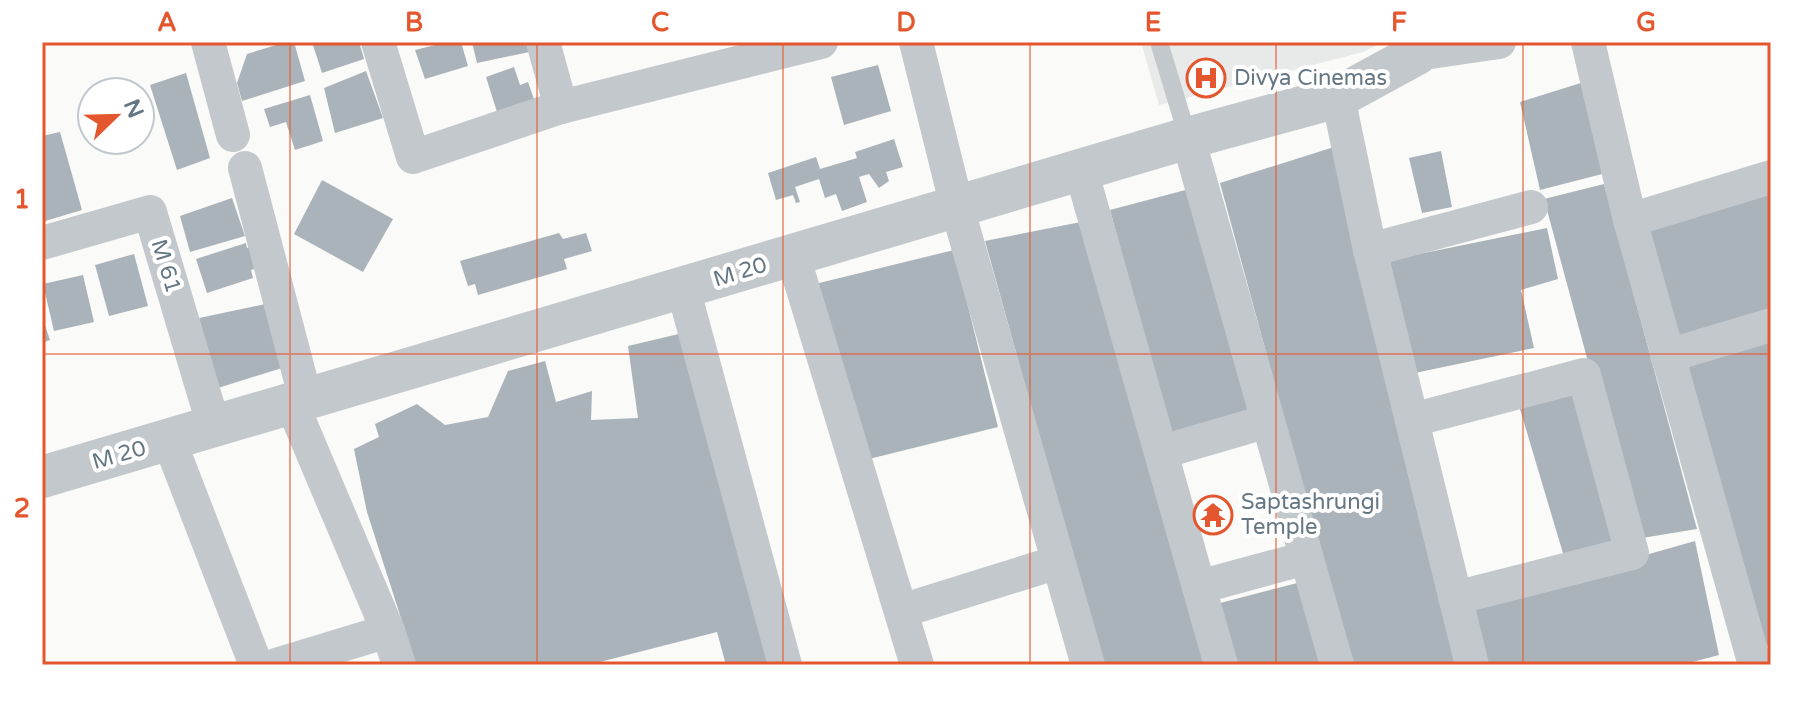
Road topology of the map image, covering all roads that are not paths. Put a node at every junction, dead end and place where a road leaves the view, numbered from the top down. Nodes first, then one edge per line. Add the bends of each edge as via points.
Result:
1 (208, 42) edge
2 (378, 42) edge
3 (543, 42) edge
4 (821, 42) edge
5 (916, 42) edge
6 (1159, 42) edge
7 (1499, 42) edge
8 (1588, 42) edge
9 (1422, 48) edge
10 (708, 55) edge
11 (1338, 97) junction
12 (561, 107) junction
13 (233, 135) dead end
14 (1188, 138) junction
15 (245, 168) dead end
16 (1081, 170) junction
17 (1771, 177) edge
18 (957, 207) junction
19 (1531, 207) dead end
20 (1630, 220) junction
21 (42, 243) edge
22 (1370, 250) junction
23 (793, 256) junction
24 (683, 288) junction
25 (1771, 325) edge
26 (1667, 356) junction
27 (299, 402) junction
28 (1412, 420) junction
29 (1268, 421) junction
30 (214, 427) junction
31 (169, 440) junction
32 (1162, 452) junction
33 (42, 477) edge
34 (1306, 558) junction
35 (1058, 562) junction
36 (1199, 587) junction
37 (1455, 598) junction
38 (901, 611) junction
39 (388, 631) junction
40 (1754, 661) edge
41 (256, 665) edge
42 (276, 665) edge
43 (370, 665) edge
44 (399, 665) edge
45 (785, 665) edge
46 (917, 665) edge
47 (1088, 665) edge
48 (1221, 665) edge
49 (1337, 665) edge
50 (1472, 665) edge

1 - 13 street
2 - 12 street via 413,157
3 - 12 street
4 - 10 street
5 - 18 street
6 - 14 lane
7 - 9 street
8 - 20 street
9 - 11 street, M 20
10 - 12 street
11 - 14 street, M 20
11 - 22 street
14 - 16 street, M 20
14 - 29 street
15 - 27 street
16 - 18 street, M 20
16 - 32 street
17 - 20 street
18 - 23 street, M 20
18 - 35 street
19 - 22 street
20 - 26 street
21 - 30 street, M 61 via 150,212
22 - 28 street
23 - 24 street, M 20
23 - 38 street
24 - 27 street, M 20
24 - 45 street
25 - 26 street
26 - 40 street
27 - 30 street, M 20
27 - 39 street
28 - 37 street
28 - 37 street via 1584,375 1632,553
29 - 32 street
29 - 34 street
30 - 31 street, M 20
31 - 33 street, M 20
31 - 41 street
32 - 36 street
34 - 36 street
34 - 49 street
35 - 38 street
35 - 47 street
36 - 48 street
37 - 50 street
38 - 46 street
39 - 42 street
39 - 43 street
39 - 44 street

